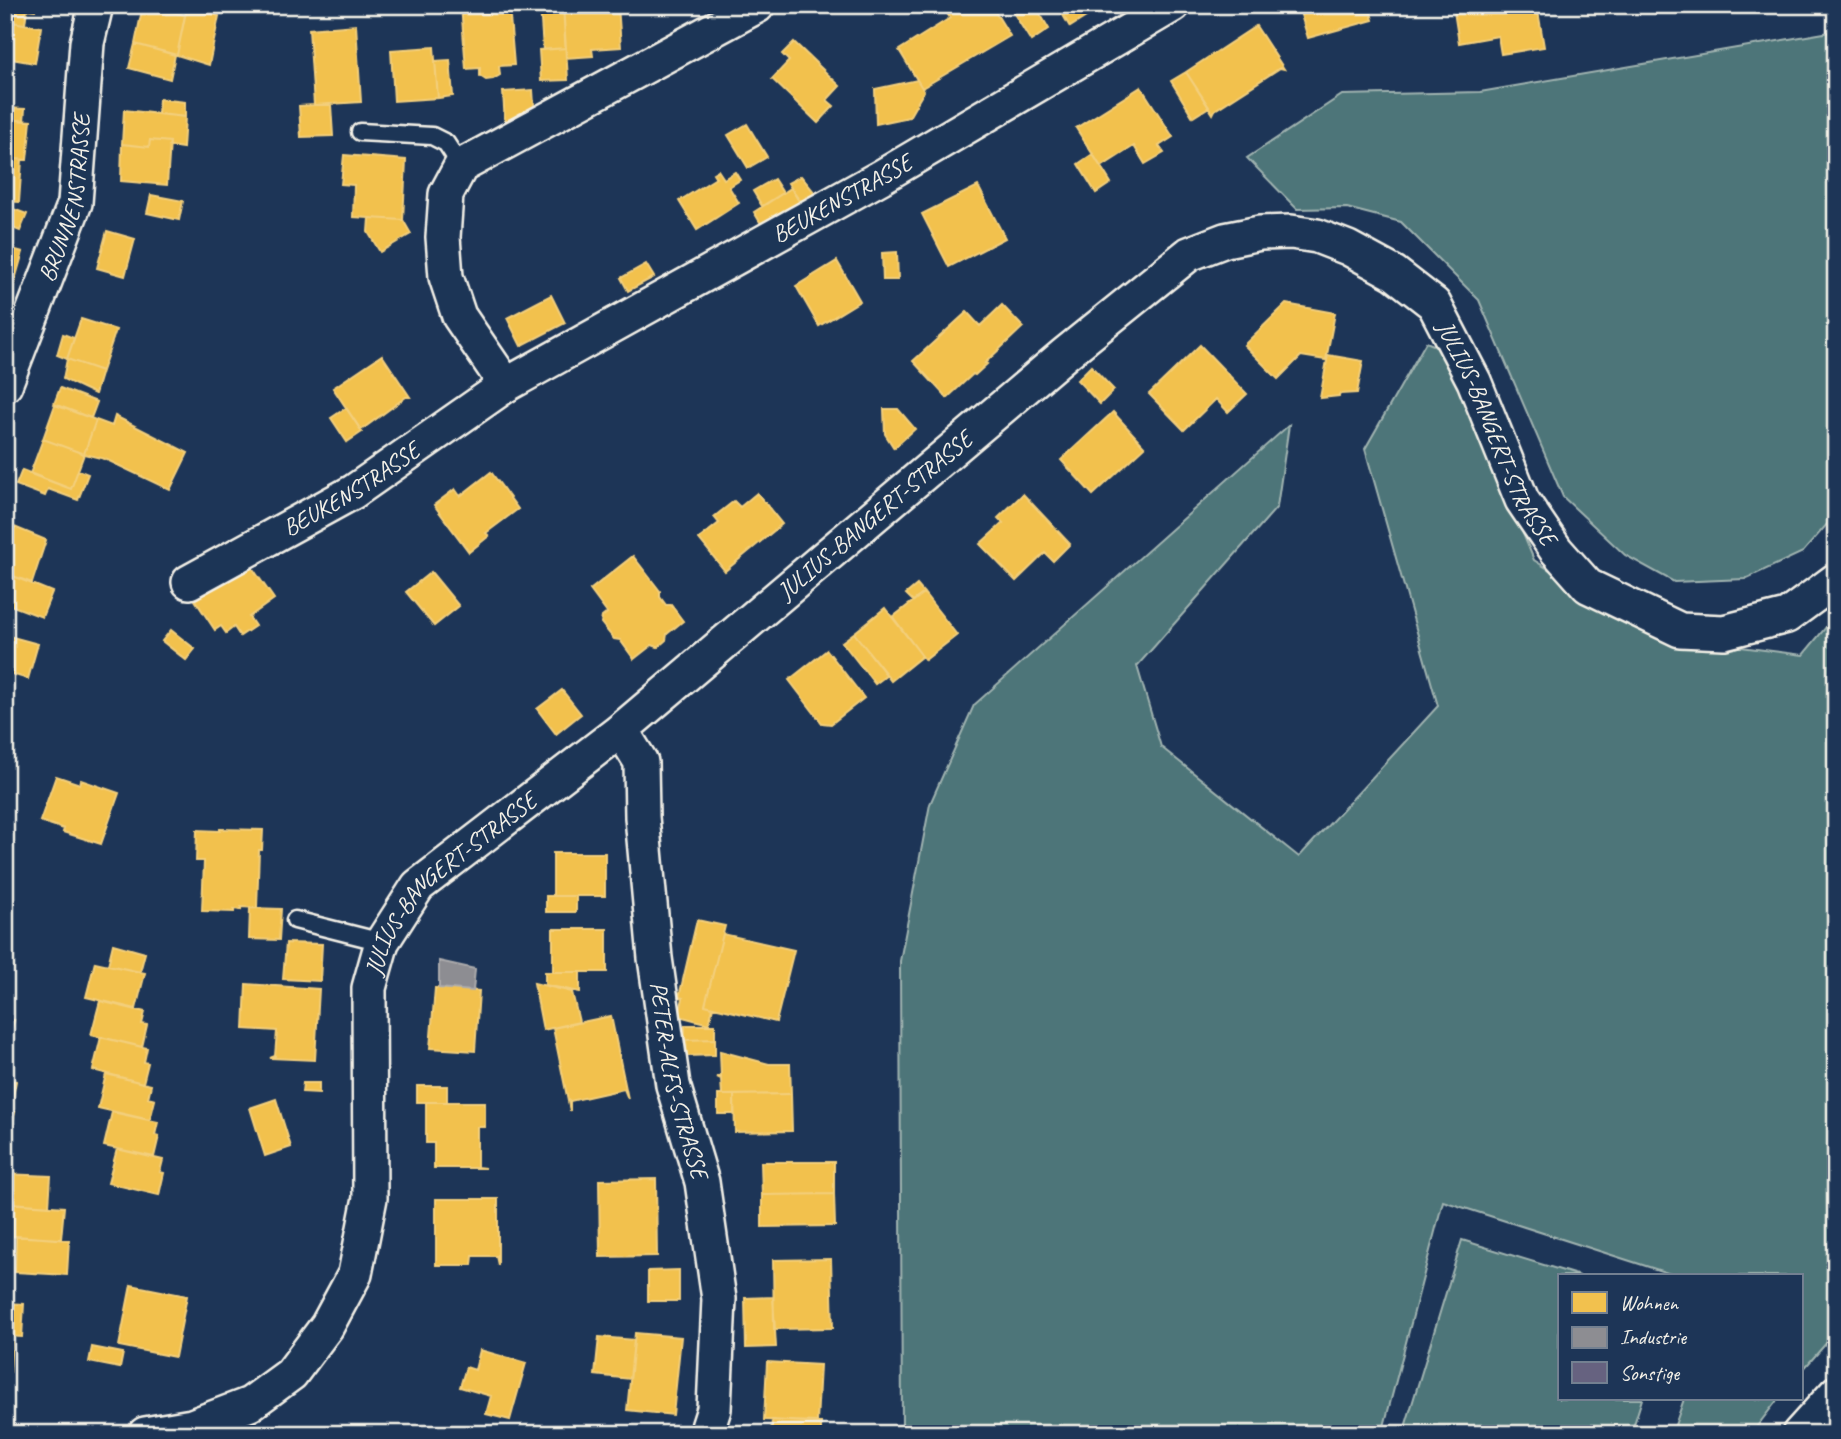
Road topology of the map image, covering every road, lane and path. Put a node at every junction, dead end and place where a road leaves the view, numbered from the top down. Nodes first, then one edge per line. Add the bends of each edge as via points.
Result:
1 (96, 5) edge
2 (1173, 5) edge
3 (757, 6) edge
4 (360, 132) dead end
5 (461, 166) junction
6 (506, 384) junction
7 (5, 385) edge
8 (1836, 579) edge
9 (189, 582) dead end
10 (621, 730) junction
11 (295, 920) dead end
12 (382, 942) junction
13 (1836, 1393) edge
14 (145, 1434) edge
15 (706, 1434) edge
16 (1800, 1434) edge

1 - 7 street, BRUNNENSTRASSE via 87,43 75,203
2 - 6 street, BEUKENSTRASSE via 881,177
3 - 5 street
4 - 5 lane via 432,136 446,143
5 - 6 street via 446,194 446,277 459,316
6 - 9 street, BEUKENSTRASSE via 353,492
8 - 10 street, JULIUS-BANGERT-STRASSE via 1787,617 1724,632 1680,630 1588,586 1522,500 1474,381 1434,304 1394,273 1348,248 1317,236 1260,233 1189,254
10 - 12 street, JULIUS-BANGERT-STRASSE via 418,886
10 - 15 street, PETER-ALFS-STRASSE via 641,762 655,958 673,1085 702,1182 719,1299 713,1409
11 - 12 lane
12 - 14 street, JULIUS-BANGERT-STRASSE via 369,988 370,1198 355,1273 327,1326 291,1374 250,1404 192,1426
13 - 16 street

